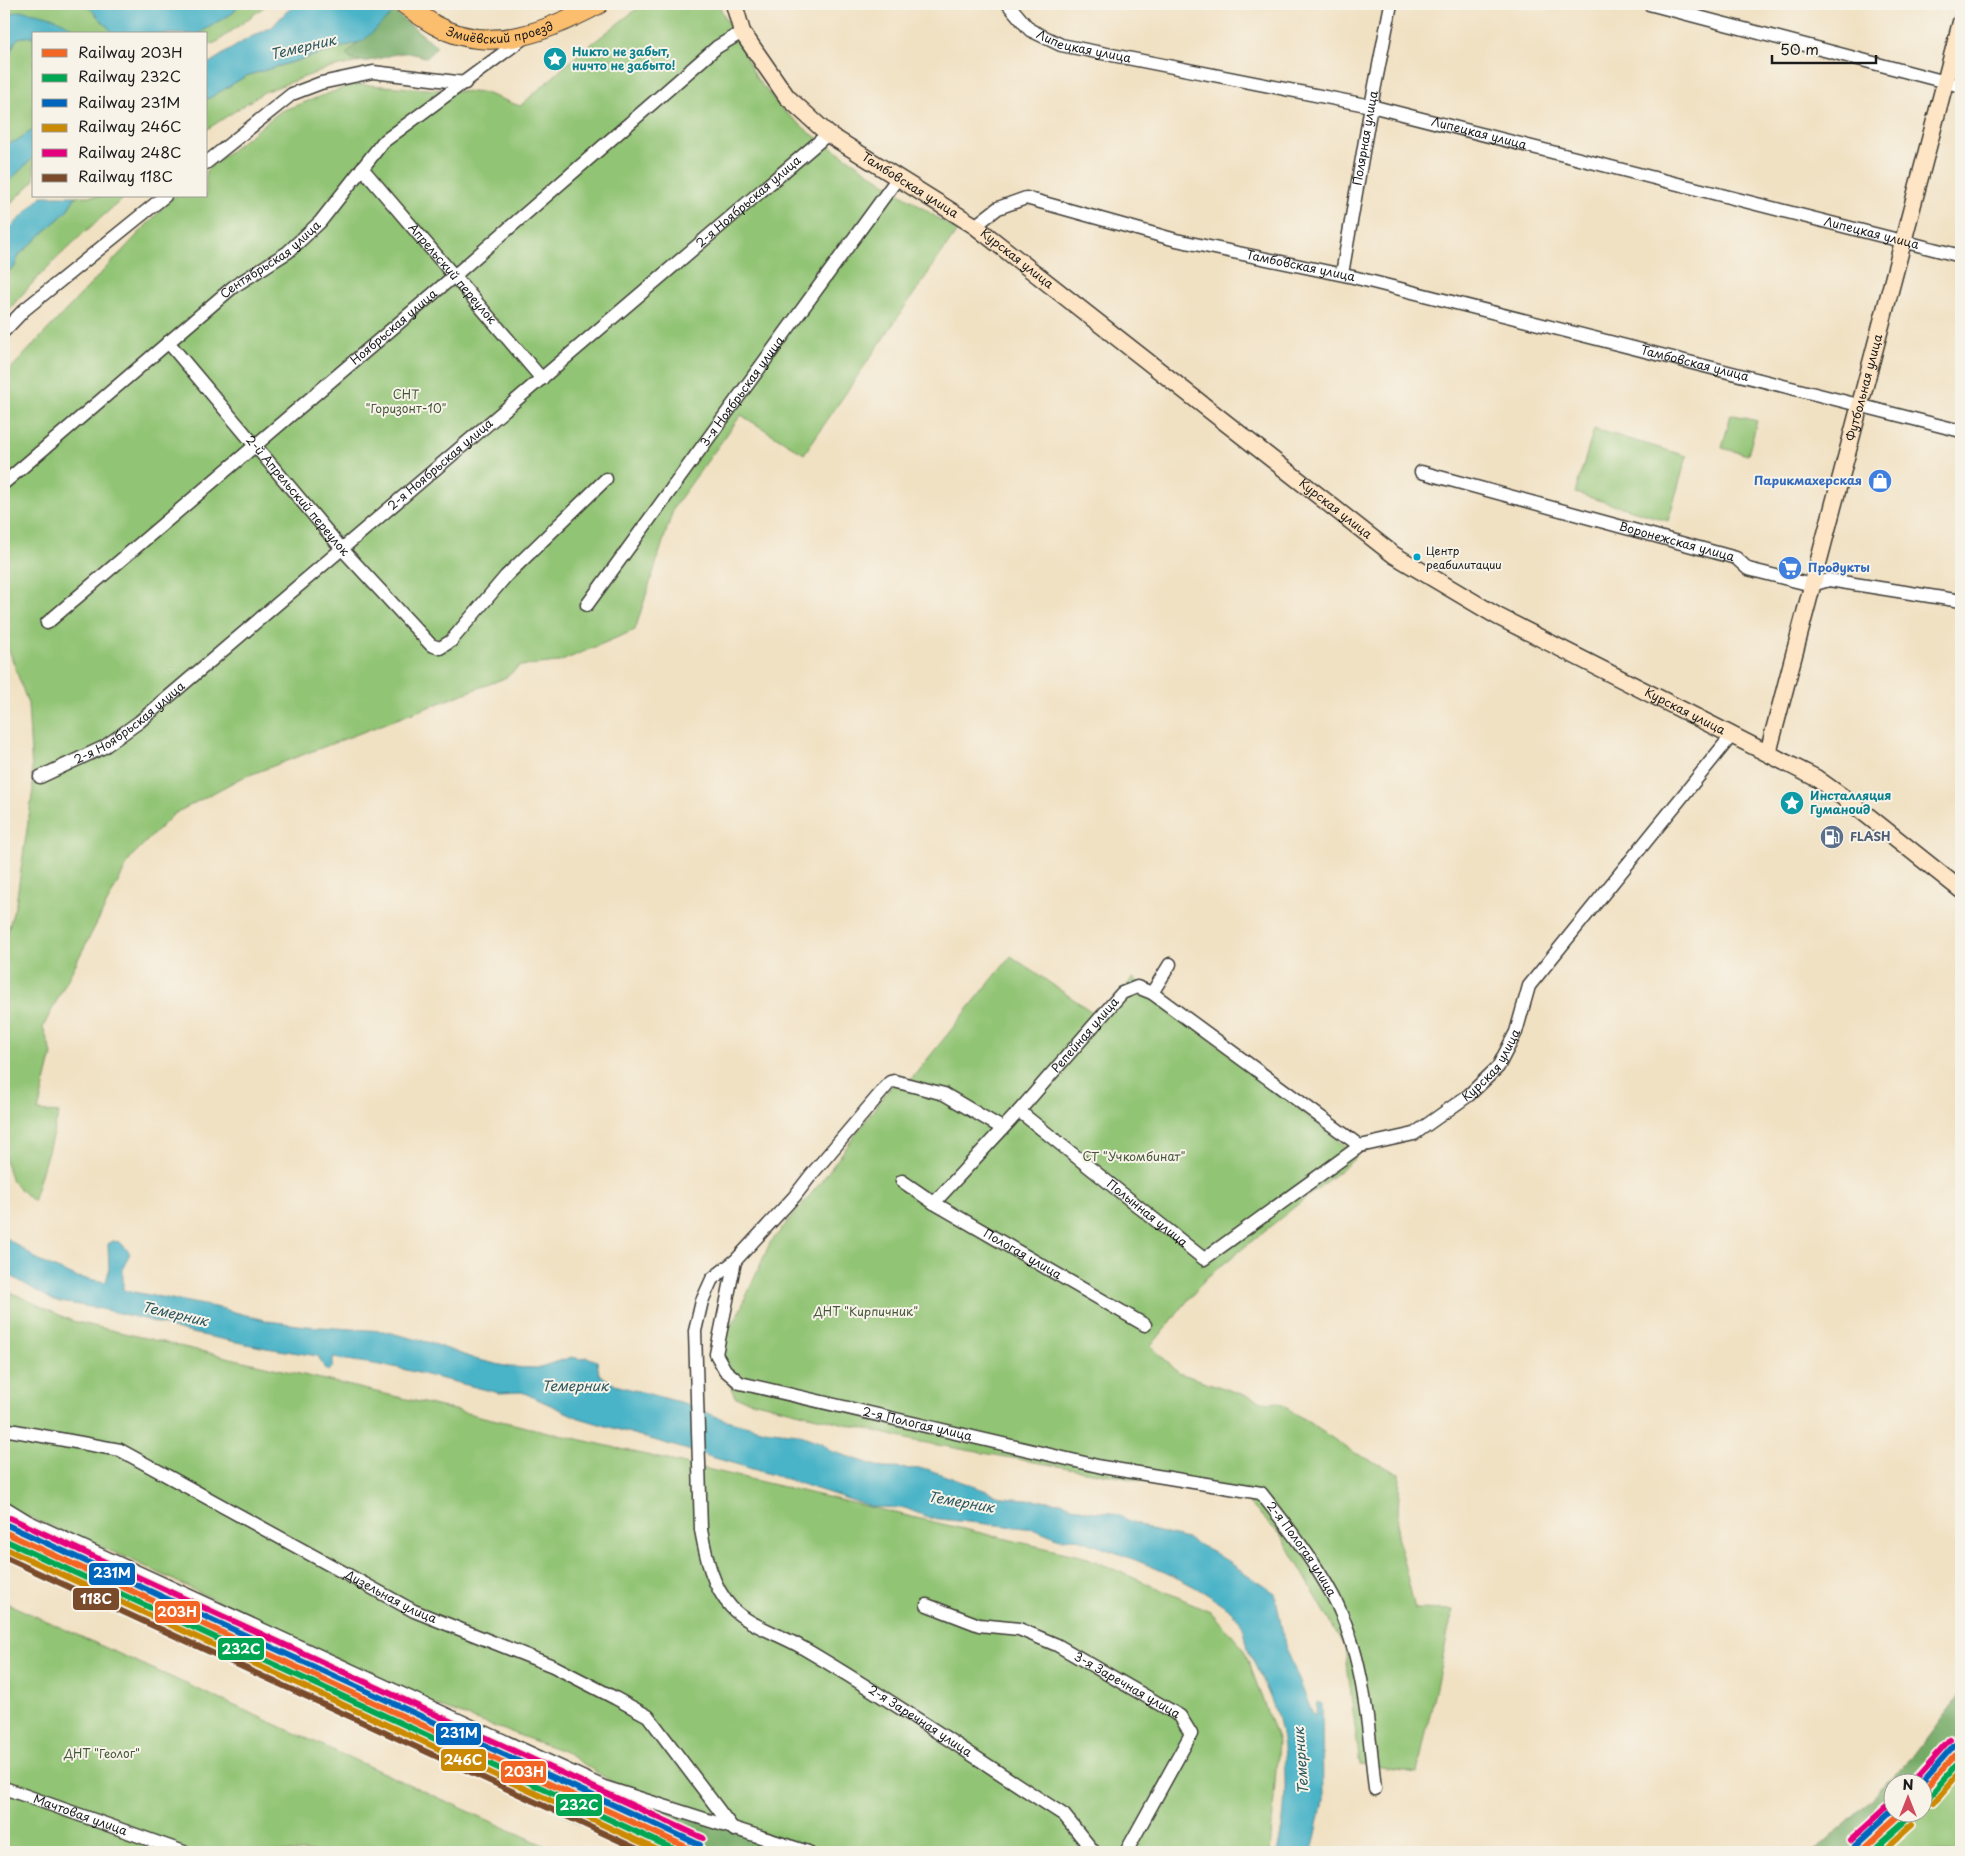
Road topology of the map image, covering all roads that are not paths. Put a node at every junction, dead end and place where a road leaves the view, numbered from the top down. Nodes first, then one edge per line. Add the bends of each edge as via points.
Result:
1 (404, 4) edge
2 (599, 4) edge
3 (734, 4) edge
4 (1008, 4) edge
5 (1391, 4) edge
6 (1649, 4) edge
7 (1961, 22) edge
8 (742, 32) junction
9 (529, 34) junction
10 (465, 83) junction
11 (1954, 84) edge
12 (1371, 106) junction
13 (828, 134) junction
14 (208, 161) edge
15 (362, 168) junction
16 (897, 179) junction
17 (163, 198) edge
18 (975, 226) junction
19 (1904, 240) junction
20 (1961, 256) edge
21 (1342, 274) junction
22 (454, 276) junction
23 (4, 331) edge
24 (168, 342) junction
25 (542, 380) junction
26 (1861, 404) junction
27 (1961, 431) edge
28 (256, 446) junction
29 (1421, 472) dead end
30 (606, 479) dead end
31 (4, 483) edge
32 (342, 549) junction
33 (1812, 585) junction
34 (1961, 602) edge
35 (587, 605) dead end
36 (47, 623) dead end
37 (1732, 736) junction
38 (1768, 753) junction
39 (40, 777) dead end
40 (1961, 890) edge
41 (1170, 964) dead end
42 (1152, 992) junction
43 (1018, 1111) junction
44 (1002, 1128) junction
45 (1360, 1146) junction
46 (902, 1181) dead end
47 (934, 1203) junction
48 (1204, 1259) joint
49 (735, 1261) junction
50 (1145, 1325) dead end
51 (4, 1429) edge
52 (4, 1507) edge
53 (928, 1605) dead end
54 (4, 1788) edge
55 (1375, 1789) dead end
56 (734, 1830) junction
57 (184, 1852) edge
58 (808, 1852) edge
59 (1094, 1852) edge
60 (1126, 1852) edge

1 - 9 main road, Змиёвский проезд via 436,26 454,33 503,41
2 - 9 main road, Змиёвский проезд via 565,22
3 - 8 street, Тамбовская улица
4 - 12 street, Липецкая улица via 1030,30 1061,45
5 - 12 street, Полярная улица
6 - 11 street
7 - 11 street, Футбольная улица
8 - 13 street, Тамбовская улица via 787,97
8 - 22 street, Ноябрьская улица via 717,47
9 - 10 street, Сентябрьская улица
10 - 14 street via 373,72 321,84 292,94
10 - 15 street, Сентябрьская улица via 383,142
11 - 19 street, Футбольная улица
12 - 19 street, Липецкая улица
12 - 21 street, Полярная улица
13 - 16 street, Тамбовская улица
13 - 25 street, 2-я Ноябрьская улица
15 - 22 street, Апрельский переулок
15 - 24 street, Сентябрьская улица via 320,222 288,252 232,287
16 - 18 street, Тамбовская улица
16 - 35 street, 3-я Ноябрьская улица
17 - 23 street via 24,310
18 - 21 street, Тамбовская улица via 998,208 1026,198 1176,240
18 - 37 street, Курская улица via 1394,555 1497,616
19 - 20 street, Липецкая улица
19 - 26 street, Футбольная улица
21 - 26 street, Тамбовская улица
22 - 25 street, Апрельский переулок
22 - 28 street, Ноябрьская улица
24 - 28 street, 2-й Апрельский переулок
24 - 31 street, Сентябрьская улица
25 - 32 street, 2-я Ноябрьская улица
26 - 27 street, Тамбовская улица
26 - 33 street, Футбольная улица
28 - 32 street, 2-й Апрельский переулок
28 - 36 street, Ноябрьская улица
29 - 33 street, Воронежская улица via 1736,558 1748,569
30 - 32 street, 2-й Апрельский переулок via 506,576 451,641 440,648 431,645
32 - 39 street, 2-я Ноябрьская улица via 139,722 104,747
33 - 34 street, Воронежская улица via 1829,580
33 - 38 street, Футбольная улица
37 - 38 street, Курская улица
37 - 45 street, Курская улица via 1529,986 1516,1032 1498,1067 1469,1095 1414,1134
38 - 40 street, Курская улица via 1816,778
41 - 42 street
42 - 43 street, Репейная улица via 1137,986 1122,992
42 - 45 street, Репейная улица
43 - 44 street, Репейная улица
43 - 48 street, Полынная улица
44 - 47 street, Репейная улица
44 - 49 street via 944,1094 890,1082 794,1197
45 - 48 street, Курская улица
46 - 47 street, Пологая улица
47 - 50 street, Пологая улица
49 - 55 street, 2-я Пологая улица via 716,1354 725,1370 740,1383 1102,1467 1261,1493 1300,1543 1333,1597 1356,1658 1367,1712
49 - 59 street, 2-я Заречная улица via 712,1279 702,1301 695,1331 701,1530 715,1582 731,1608 802,1647 1064,1815
51 - 56 street, Дизельная улица via 120,1450 414,1611 553,1666 648,1716
52 - 56 street via 27,1521 604,1786
53 - 60 street, 3-я Заречная улица via 979,1625 1020,1629 1057,1645 1180,1716 1191,1734
54 - 57 street, Мачтовая улица
56 - 58 street

